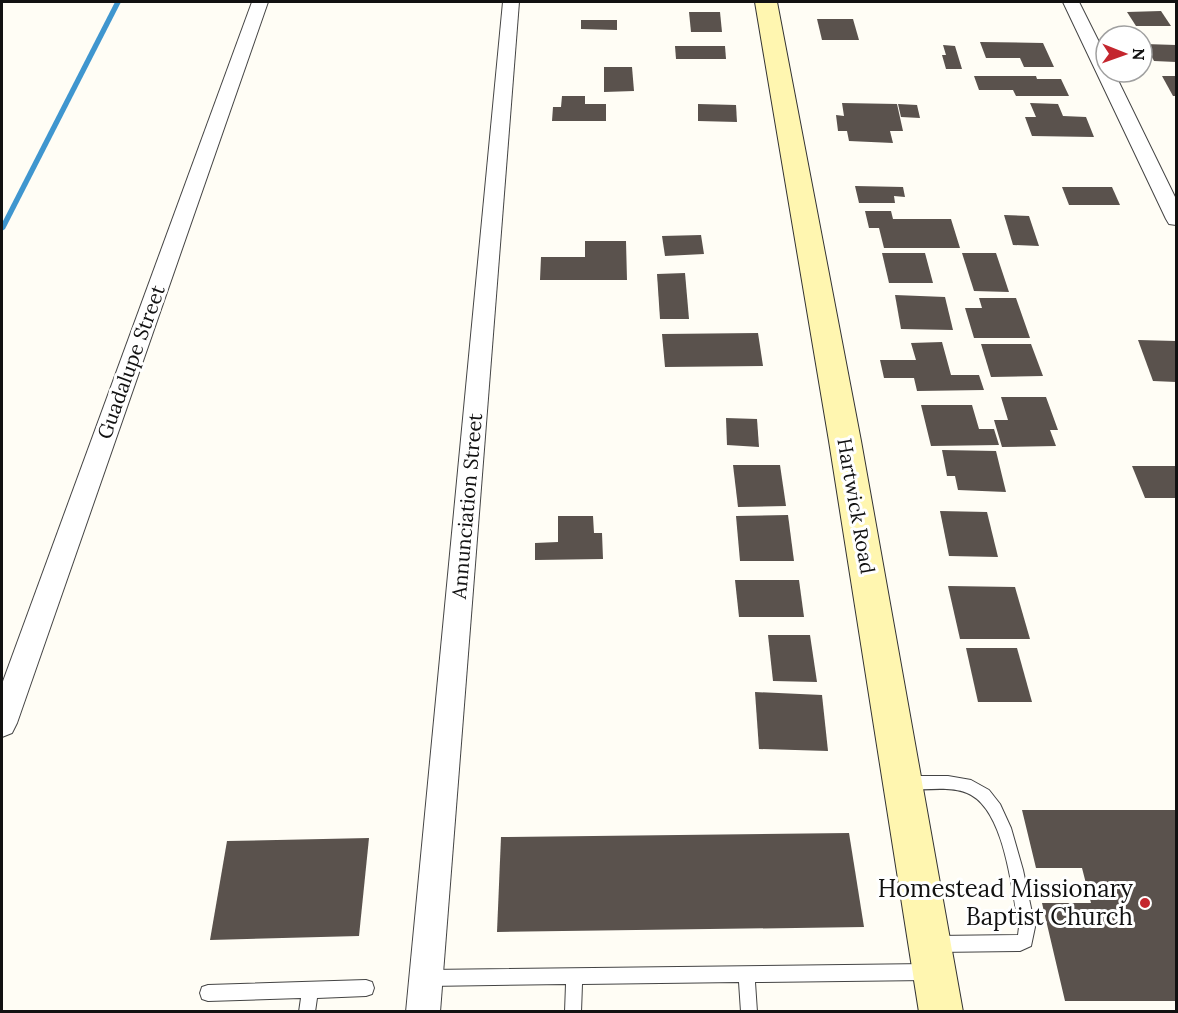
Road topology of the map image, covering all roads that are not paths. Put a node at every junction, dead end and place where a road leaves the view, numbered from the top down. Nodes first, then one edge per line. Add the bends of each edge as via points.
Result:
1 (260, 2) edge
2 (511, 2) edge
3 (766, 2) edge
4 (1071, 2) edge
5 (1176, 219) edge
6 (2, 723) edge
7 (903, 783) junction
8 (932, 958) junction
9 (746, 974) junction
10 (574, 976) junction
11 (426, 978) junction
12 (366, 988) dead end
13 (310, 990) junction
14 (208, 993) dead end
15 (307, 1011) edge
16 (423, 1011) edge
17 (573, 1011) edge
18 (749, 1011) edge
19 (941, 1011) edge

1 - 6 street, Guadalupe Street
2 - 11 street, Annunciation Street
3 - 7 street, Hartwick Road
4 - 5 street
7 - 8 street, Hartwick Road
7 - 8 lane via 969,786 981,791 994,805 1004,826 1027,927 1025,940 1020,943
8 - 9 lane
8 - 19 street, Hartwick Road
9 - 10 lane
9 - 18 lane
10 - 11 lane
10 - 17 lane
11 - 16 street, Annunciation Street
12 - 13 lane
13 - 14 lane
13 - 15 lane

